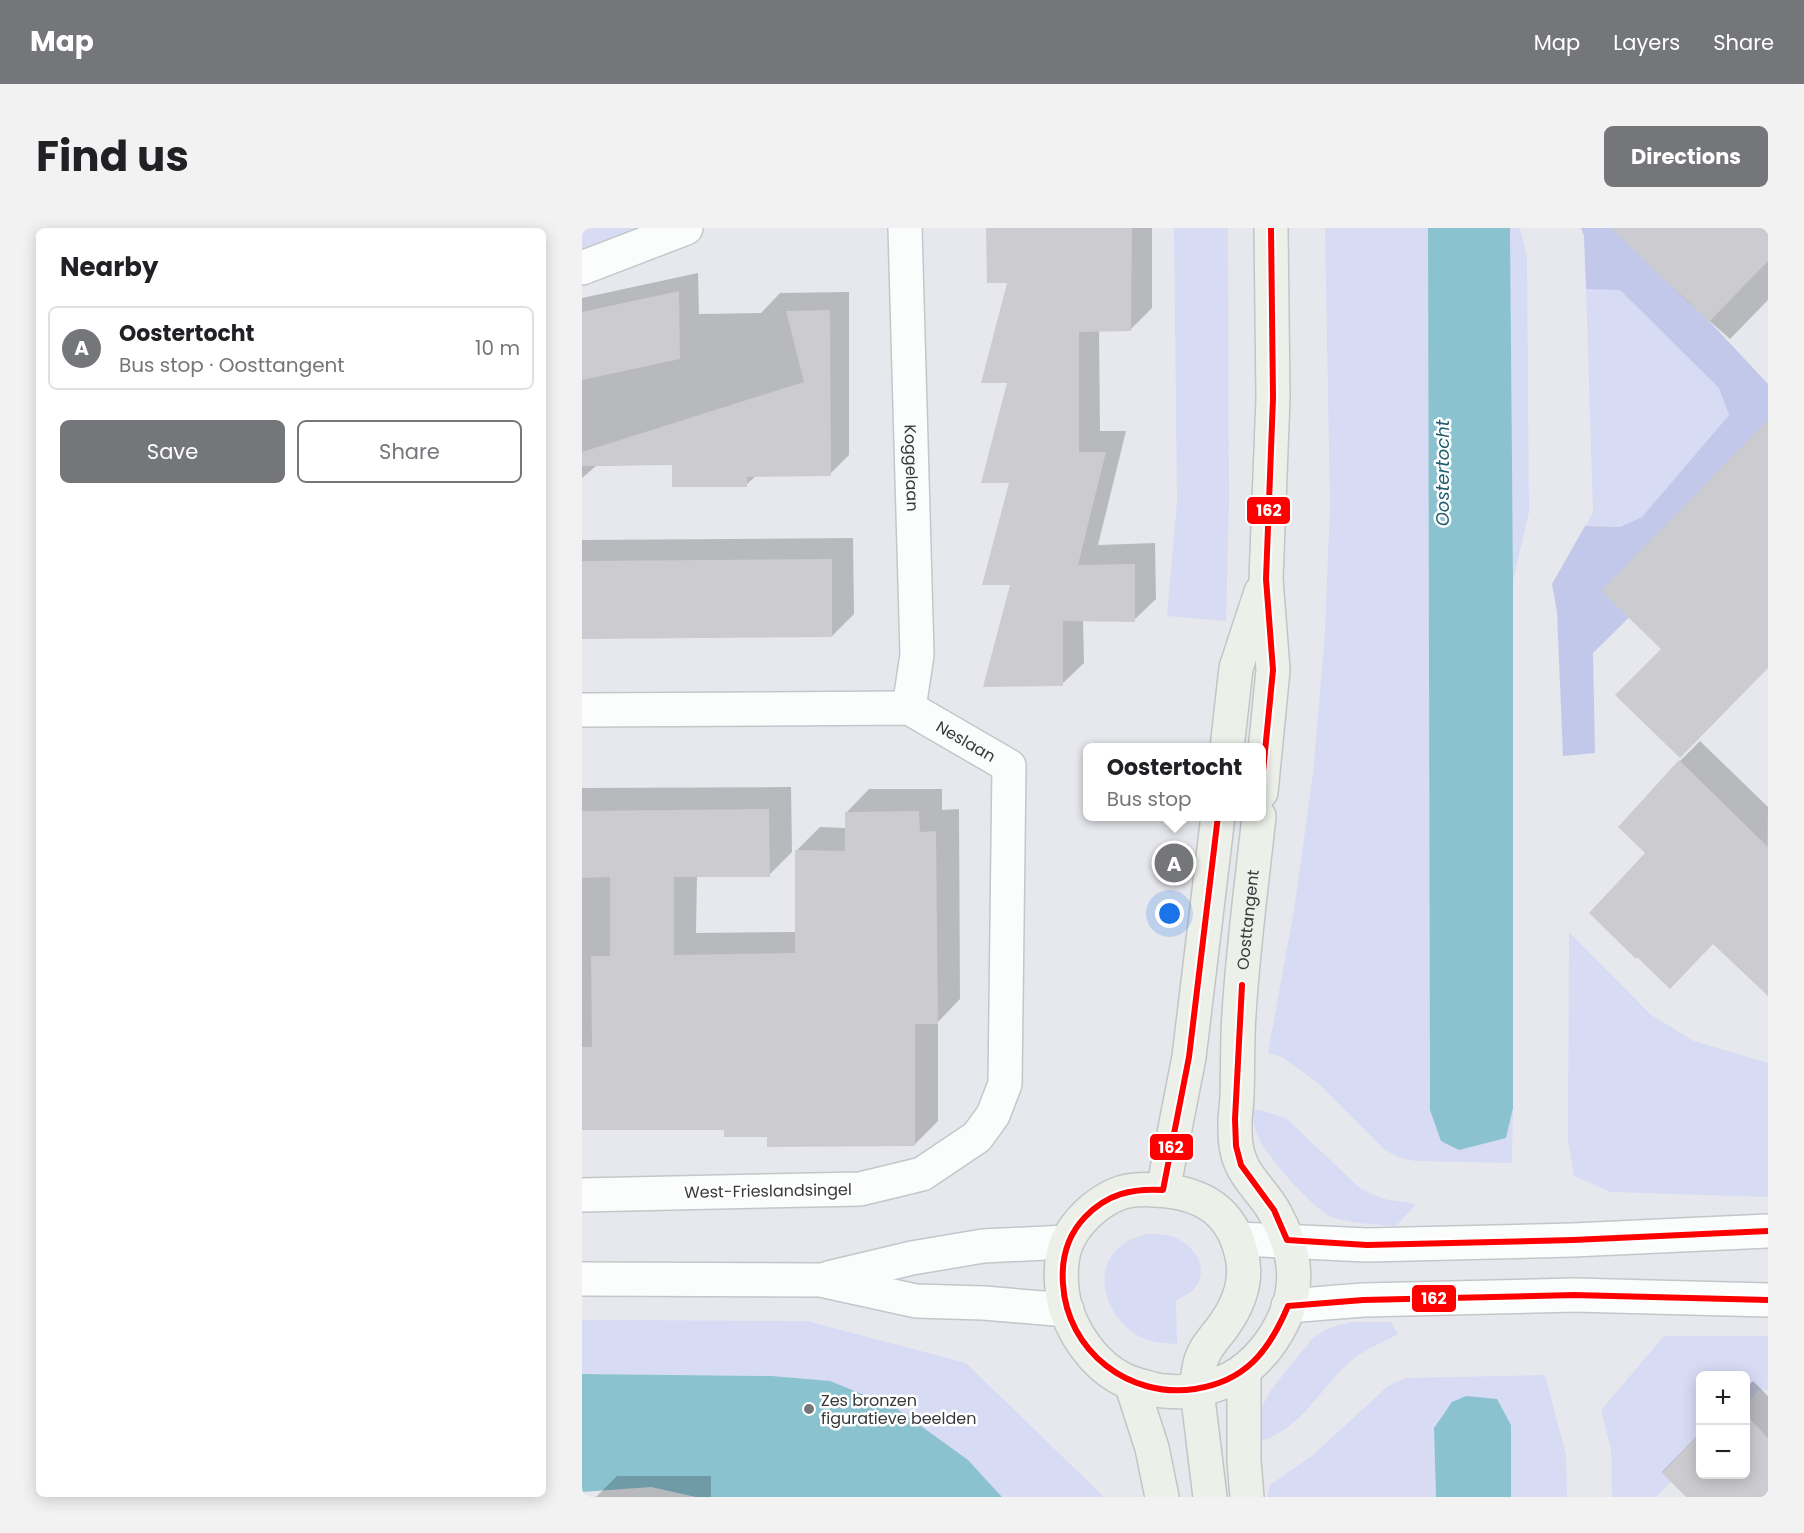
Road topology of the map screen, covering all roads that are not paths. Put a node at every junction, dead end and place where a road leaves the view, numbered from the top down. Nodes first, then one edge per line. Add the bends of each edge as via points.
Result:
1 (686, 228) edge
2 (905, 228) edge
3 (1271, 228) edge
4 (582, 268) edge
5 (1266, 579) junction
6 (909, 708) junction
7 (582, 710) edge
8 (1227, 743) edge
9 (1266, 743) edge
10 (1217, 821) edge
11 (1258, 821) edge
12 (977, 1137) joint
13 (1163, 1190) junction
14 (582, 1195) edge
15 (1768, 1231) edge
16 (1238, 1239) junction
17 (1287, 1240) junction
18 (1067, 1242) junction
19 (582, 1280) edge
20 (820, 1280) junction
21 (1768, 1300) edge
22 (1288, 1306) junction
23 (1066, 1310) junction
24 (1244, 1370) junction
25 (1131, 1383) junction
26 (1196, 1390) junction
27 (1162, 1497) edge
28 (1210, 1497) edge
29 (1246, 1497) edge

1 - 4 street
2 - 6 street, Koggelaan via 917,655
3 - 5 main road via 1273,398
5 - 8 main road via 1236,668
5 - 9 main road via 1273,670
6 - 7 street
6 - 12 street, Neslaan via 1009,766 1005,1084 993,1115
10 - 13 main road via 1191,1046
11 - 17 main road, Oosttangent via 1239,1011 1236,1146 1241,1165 1274,1210
12 - 14 street, West-Frieslandsingel via 922,1174 860,1190
13 - 16 main road via 1187,1193 1208,1203 1226,1219
13 - 18 main road via 1117,1194 1097,1205
15 - 17 street via 1367,1245
16 - 17 street
16 - 26 main road via 1244,1285 1236,1308 1206,1347 1198,1368
17 - 22 main road via 1293,1266
18 - 20 street via 983,1246
18 - 23 main road via 1062,1276
19 - 20 street
20 - 23 street via 916,1301
21 - 22 street via 1574,1295 1362,1300
22 - 24 main road via 1264,1352
23 - 25 main road via 1080,1340 1102,1365
24 - 26 main road via 1222,1383
24 - 29 main road
25 - 26 main road via 1163,1392
25 - 27 main road via 1152,1448
26 - 28 main road

